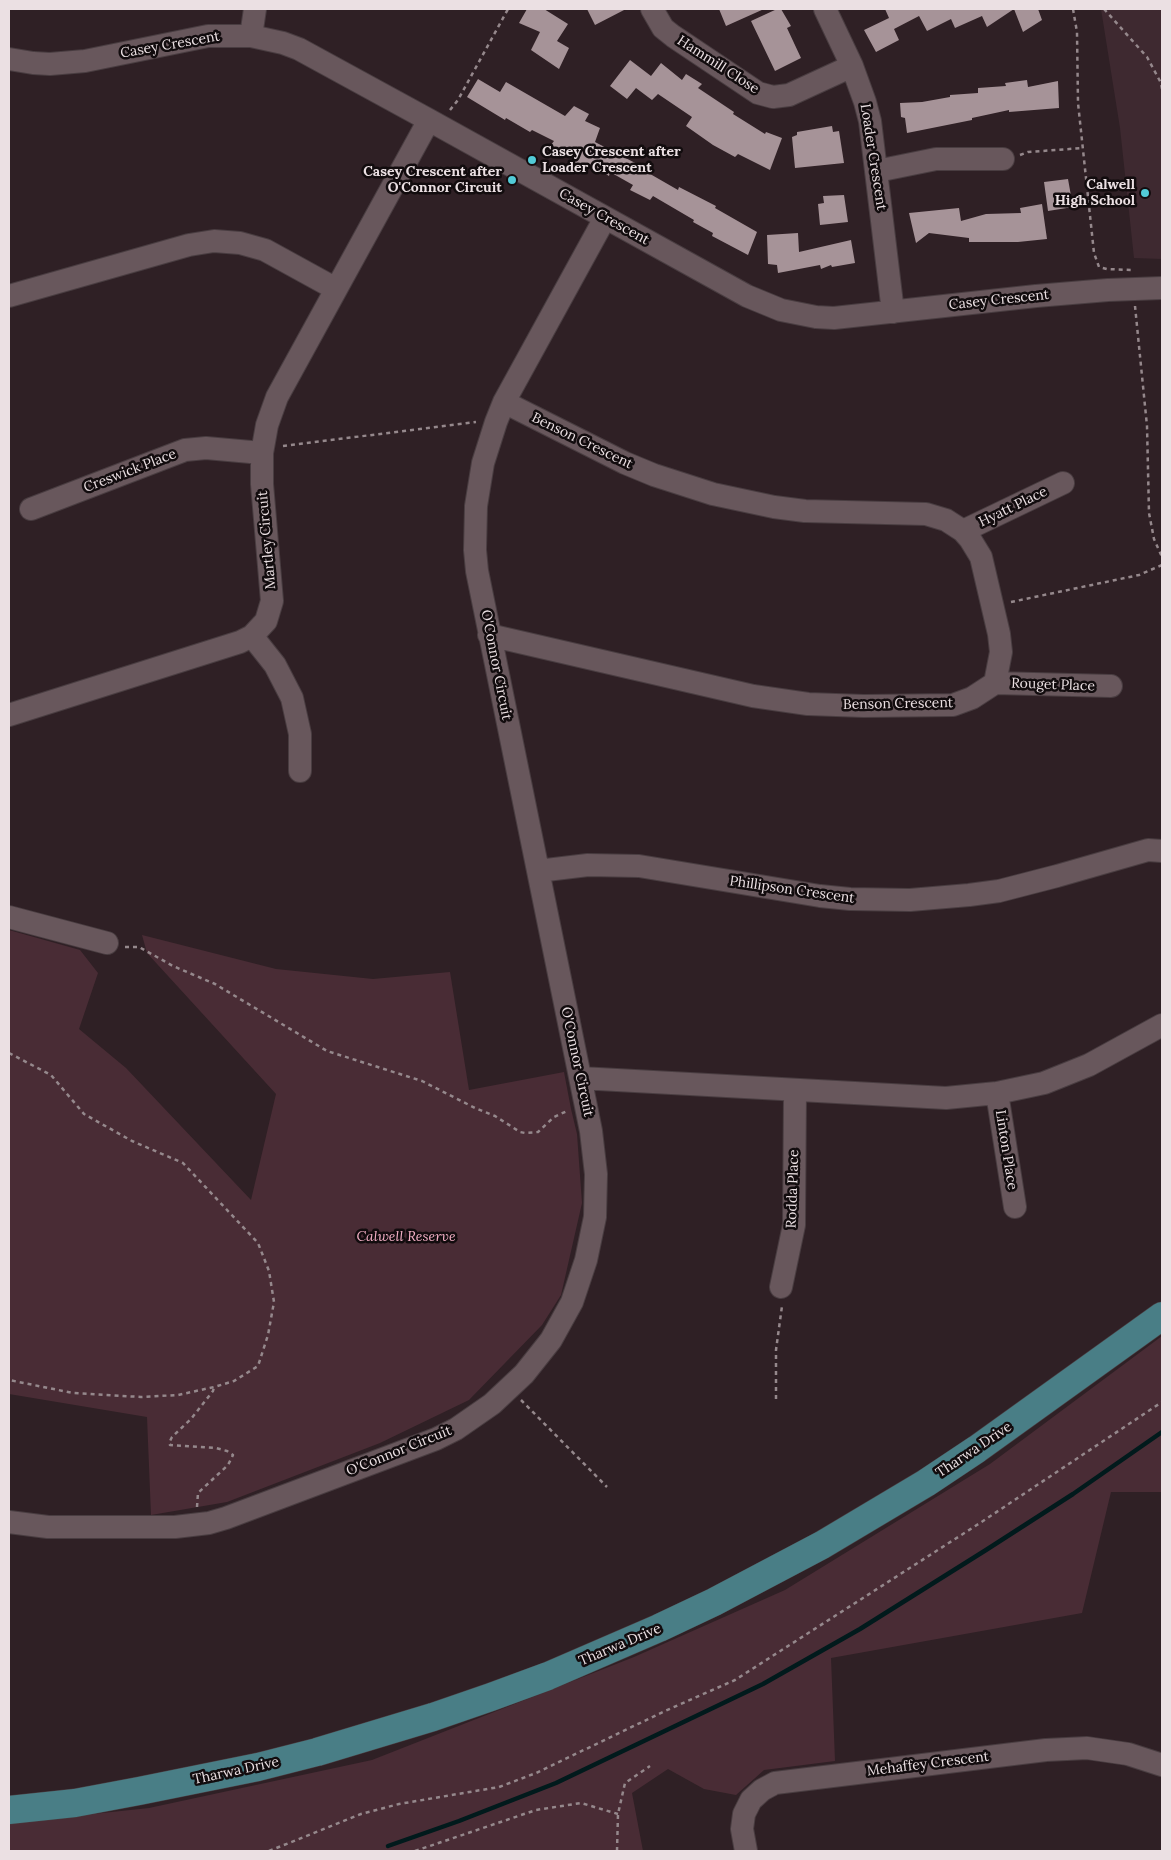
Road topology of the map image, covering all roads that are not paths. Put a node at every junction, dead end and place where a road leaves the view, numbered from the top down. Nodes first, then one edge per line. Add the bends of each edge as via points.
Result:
1 (255, 9) edge
2 (652, 9) edge
3 (824, 9) edge
4 (251, 36) junction
5 (9, 59) edge
6 (852, 66) junction
7 (439, 116) junction
8 (1003, 159) road end
9 (877, 171) junction
10 (605, 218) junction
11 (1162, 288) edge
12 (336, 289) junction
13 (9, 296) edge
14 (893, 312) junction
15 (504, 402) junction
16 (263, 449) junction
17 (1063, 482) dead end
18 (31, 509) dead end
19 (963, 531) junction
20 (490, 635) junction
21 (252, 636) junction
22 (995, 683) junction
23 (1111, 686) dead end
24 (9, 715) edge
25 (300, 771) dead end
26 (1162, 850) edge
27 (538, 871) junction
28 (9, 917) edge
29 (106, 943) road end
30 (1162, 1025) edge
31 (580, 1078) junction
32 (795, 1091) junction
33 (996, 1093) junction
34 (1015, 1207) dead end
35 (781, 1287) road end
36 (1162, 1316) edge
37 (9, 1522) edge
38 (1162, 1765) edge
39 (9, 1810) edge
40 (746, 1851) edge

1 - 4 street
2 - 6 street, Hammill Close via 673,36 758,93 773,97 789,95
3 - 6 street, Loader Crescent
4 - 5 street, Casey Crescent via 208,36 85,61 32,64
4 - 7 street, Casey Crescent via 299,49
6 - 9 street, Loader Crescent via 870,121
7 - 10 street, Casey Crescent
7 - 12 street, Martley Circuit
8 - 9 street via 936,159
9 - 14 street, Loader Crescent
10 - 14 street, Casey Crescent via 748,296 781,310 834,318
10 - 15 street, O'Connor Circuit
11 - 14 street, Casey Crescent via 1036,296
12 - 13 street via 265,250 240,243 214,241 189,245
12 - 16 street, Martley Circuit via 277,397
15 - 19 street, Benson Crescent via 625,463 713,494 805,511 926,514 946,520
15 - 20 street, O'Connor Circuit via 482,464 476,506 477,571
16 - 18 street, Creswick Place via 185,450
16 - 21 street, Martley Circuit via 262,484 272,601 266,621
17 - 19 street, Hyatt Place
19 - 22 street, Benson Crescent via 980,557 999,634 1001,652
20 - 22 street, Benson Crescent via 734,693 808,704 953,704 972,698
20 - 27 street, O'Connor Circuit
21 - 24 street, Martley Circuit
21 - 25 street via 275,665 292,698 300,734
22 - 23 street, Rouget Place
26 - 27 street, Phillipson Crescent via 1148,850 999,891 910,900 820,896 639,866 588,865
27 - 31 street, O'Connor Circuit
28 - 29 street
30 - 33 street via 1089,1065 1044,1083
31 - 32 street
31 - 37 street, O'Connor Circuit via 596,1174 595,1217 586,1260 572,1302 550,1340 524,1374 492,1404 436,1439 209,1523 165,1527 48,1527
32 - 33 street via 946,1098
32 - 35 street, Rodda Place via 794,1225
33 - 34 street, Linton Place
36 - 39 main road, Tharwa Drive via 926,1483 822,1545 651,1632 491,1697 317,1752 139,1791
38 - 40 street, Mehaffey Crescent via 1128,1754 1087,1748 1054,1749 775,1783 751,1800 744,1814 742,1828

